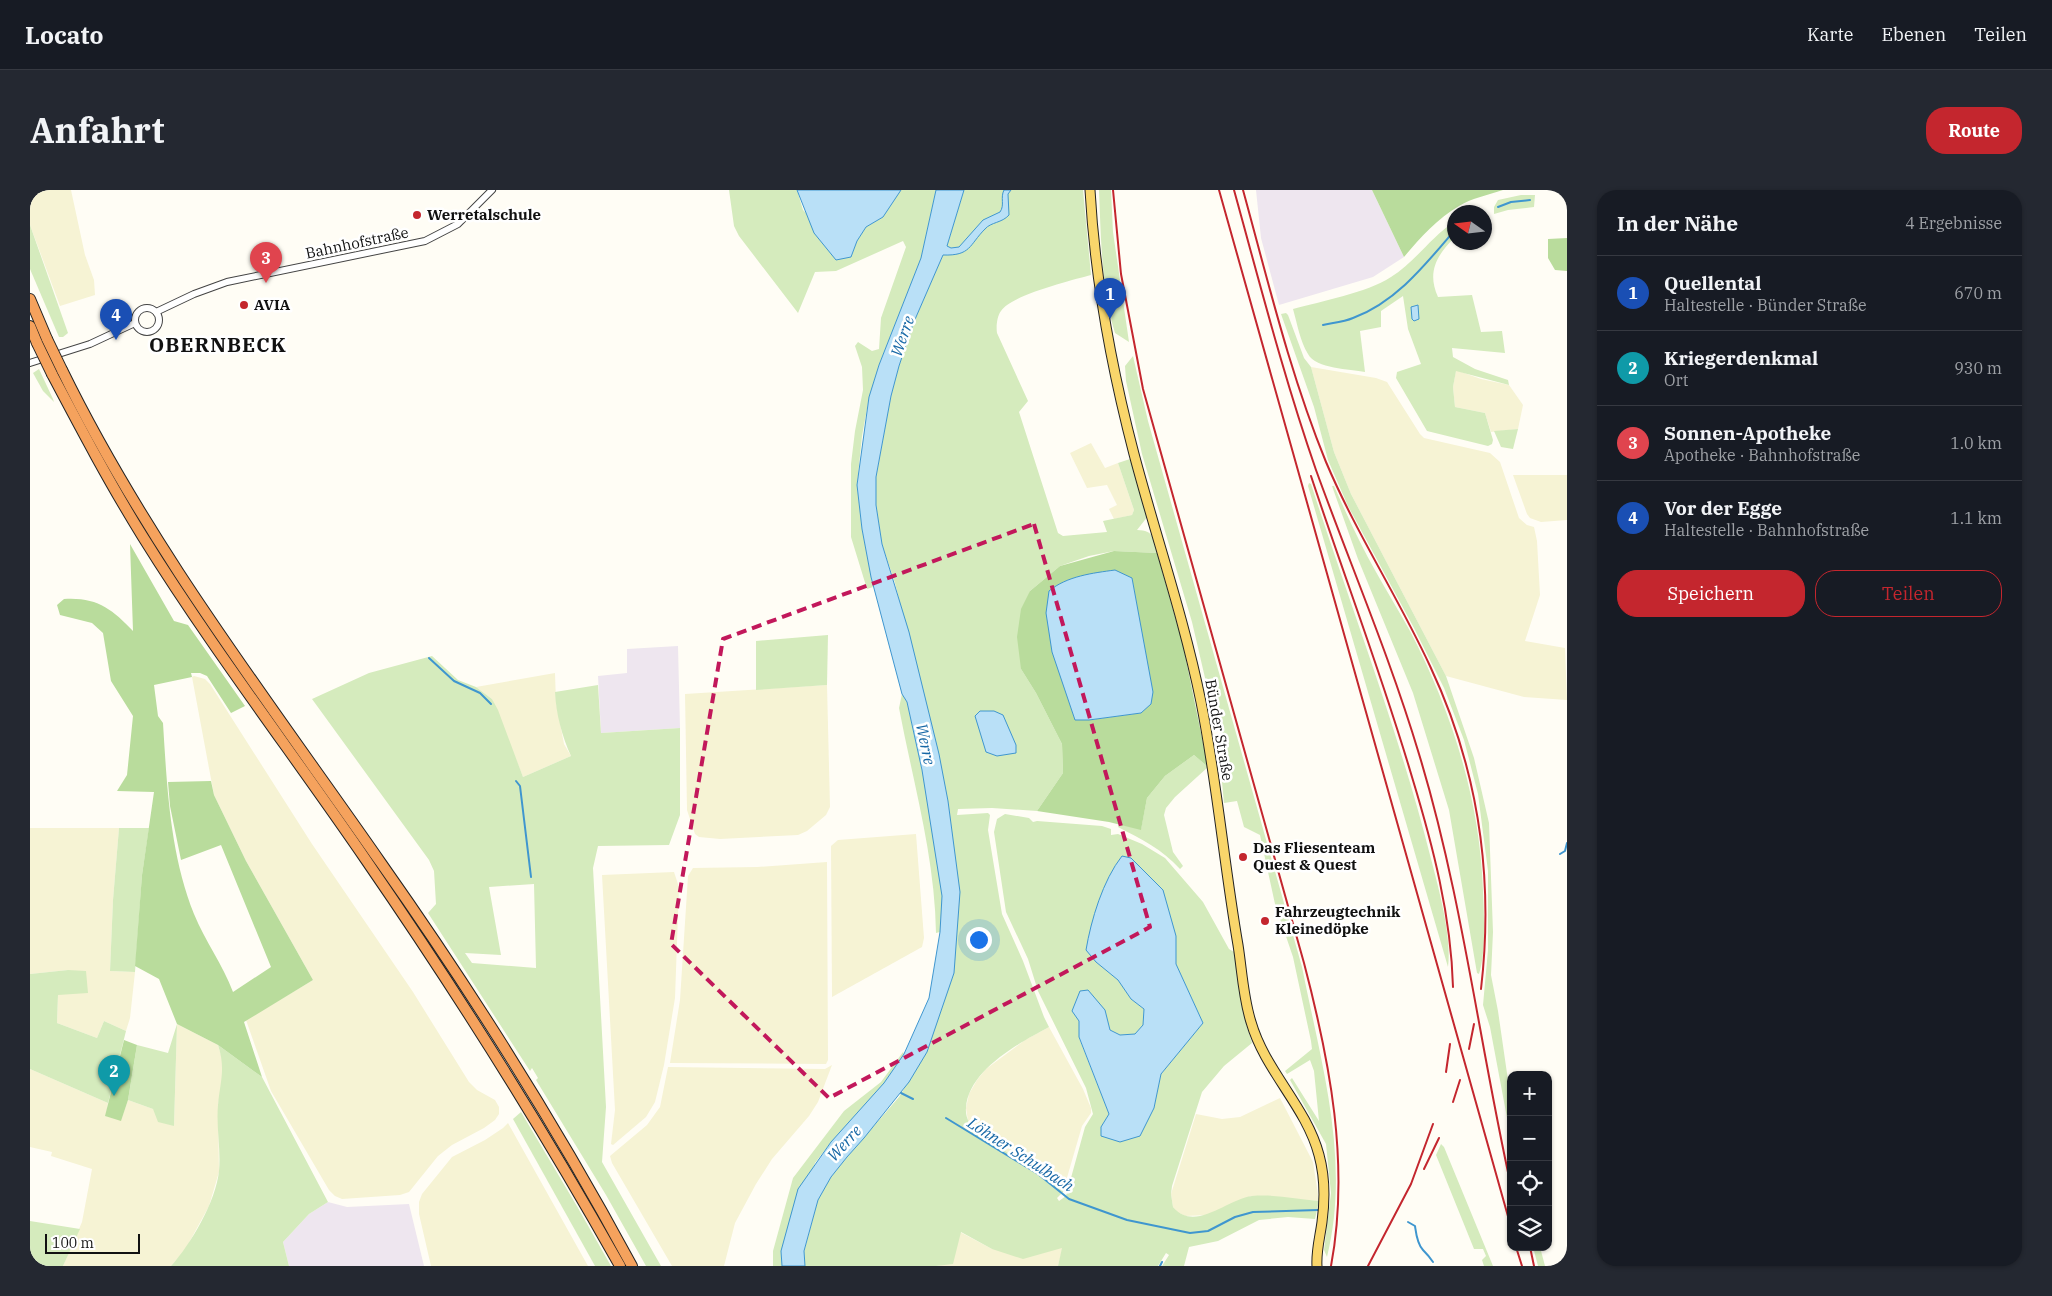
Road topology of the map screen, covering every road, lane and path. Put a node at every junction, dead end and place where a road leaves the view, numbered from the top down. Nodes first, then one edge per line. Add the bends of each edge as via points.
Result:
1 (492, 190) edge
2 (1090, 190) edge
3 (30, 299) edge
4 (156, 312) junction
5 (135, 323) junction
6 (30, 326) edge
7 (42, 341) junction
8 (30, 363) edge
9 (57, 372) junction
10 (620, 1266) edge
11 (632, 1266) edge
12 (1317, 1266) edge

1 - 4 street, Bahnhofstraße via 458,224 435,238 227,282
2 - 12 main road, Bünder Straße via 1095,263 1118,386 1201,701 1250,1021 1262,1052 1309,1129 1320,1158 1324,1204
3 - 7 highway
4 - 5 street via 142,309 137,313
4 - 5 street via 159,320 154,330 142,331
5 - 8 street via 90,344
6 - 7 highway
7 - 9 highway, bridge
9 - 10 highway via 94,456 171,581 435,961 513,1082
9 - 11 highway via 159,544 382,864 534,1095

